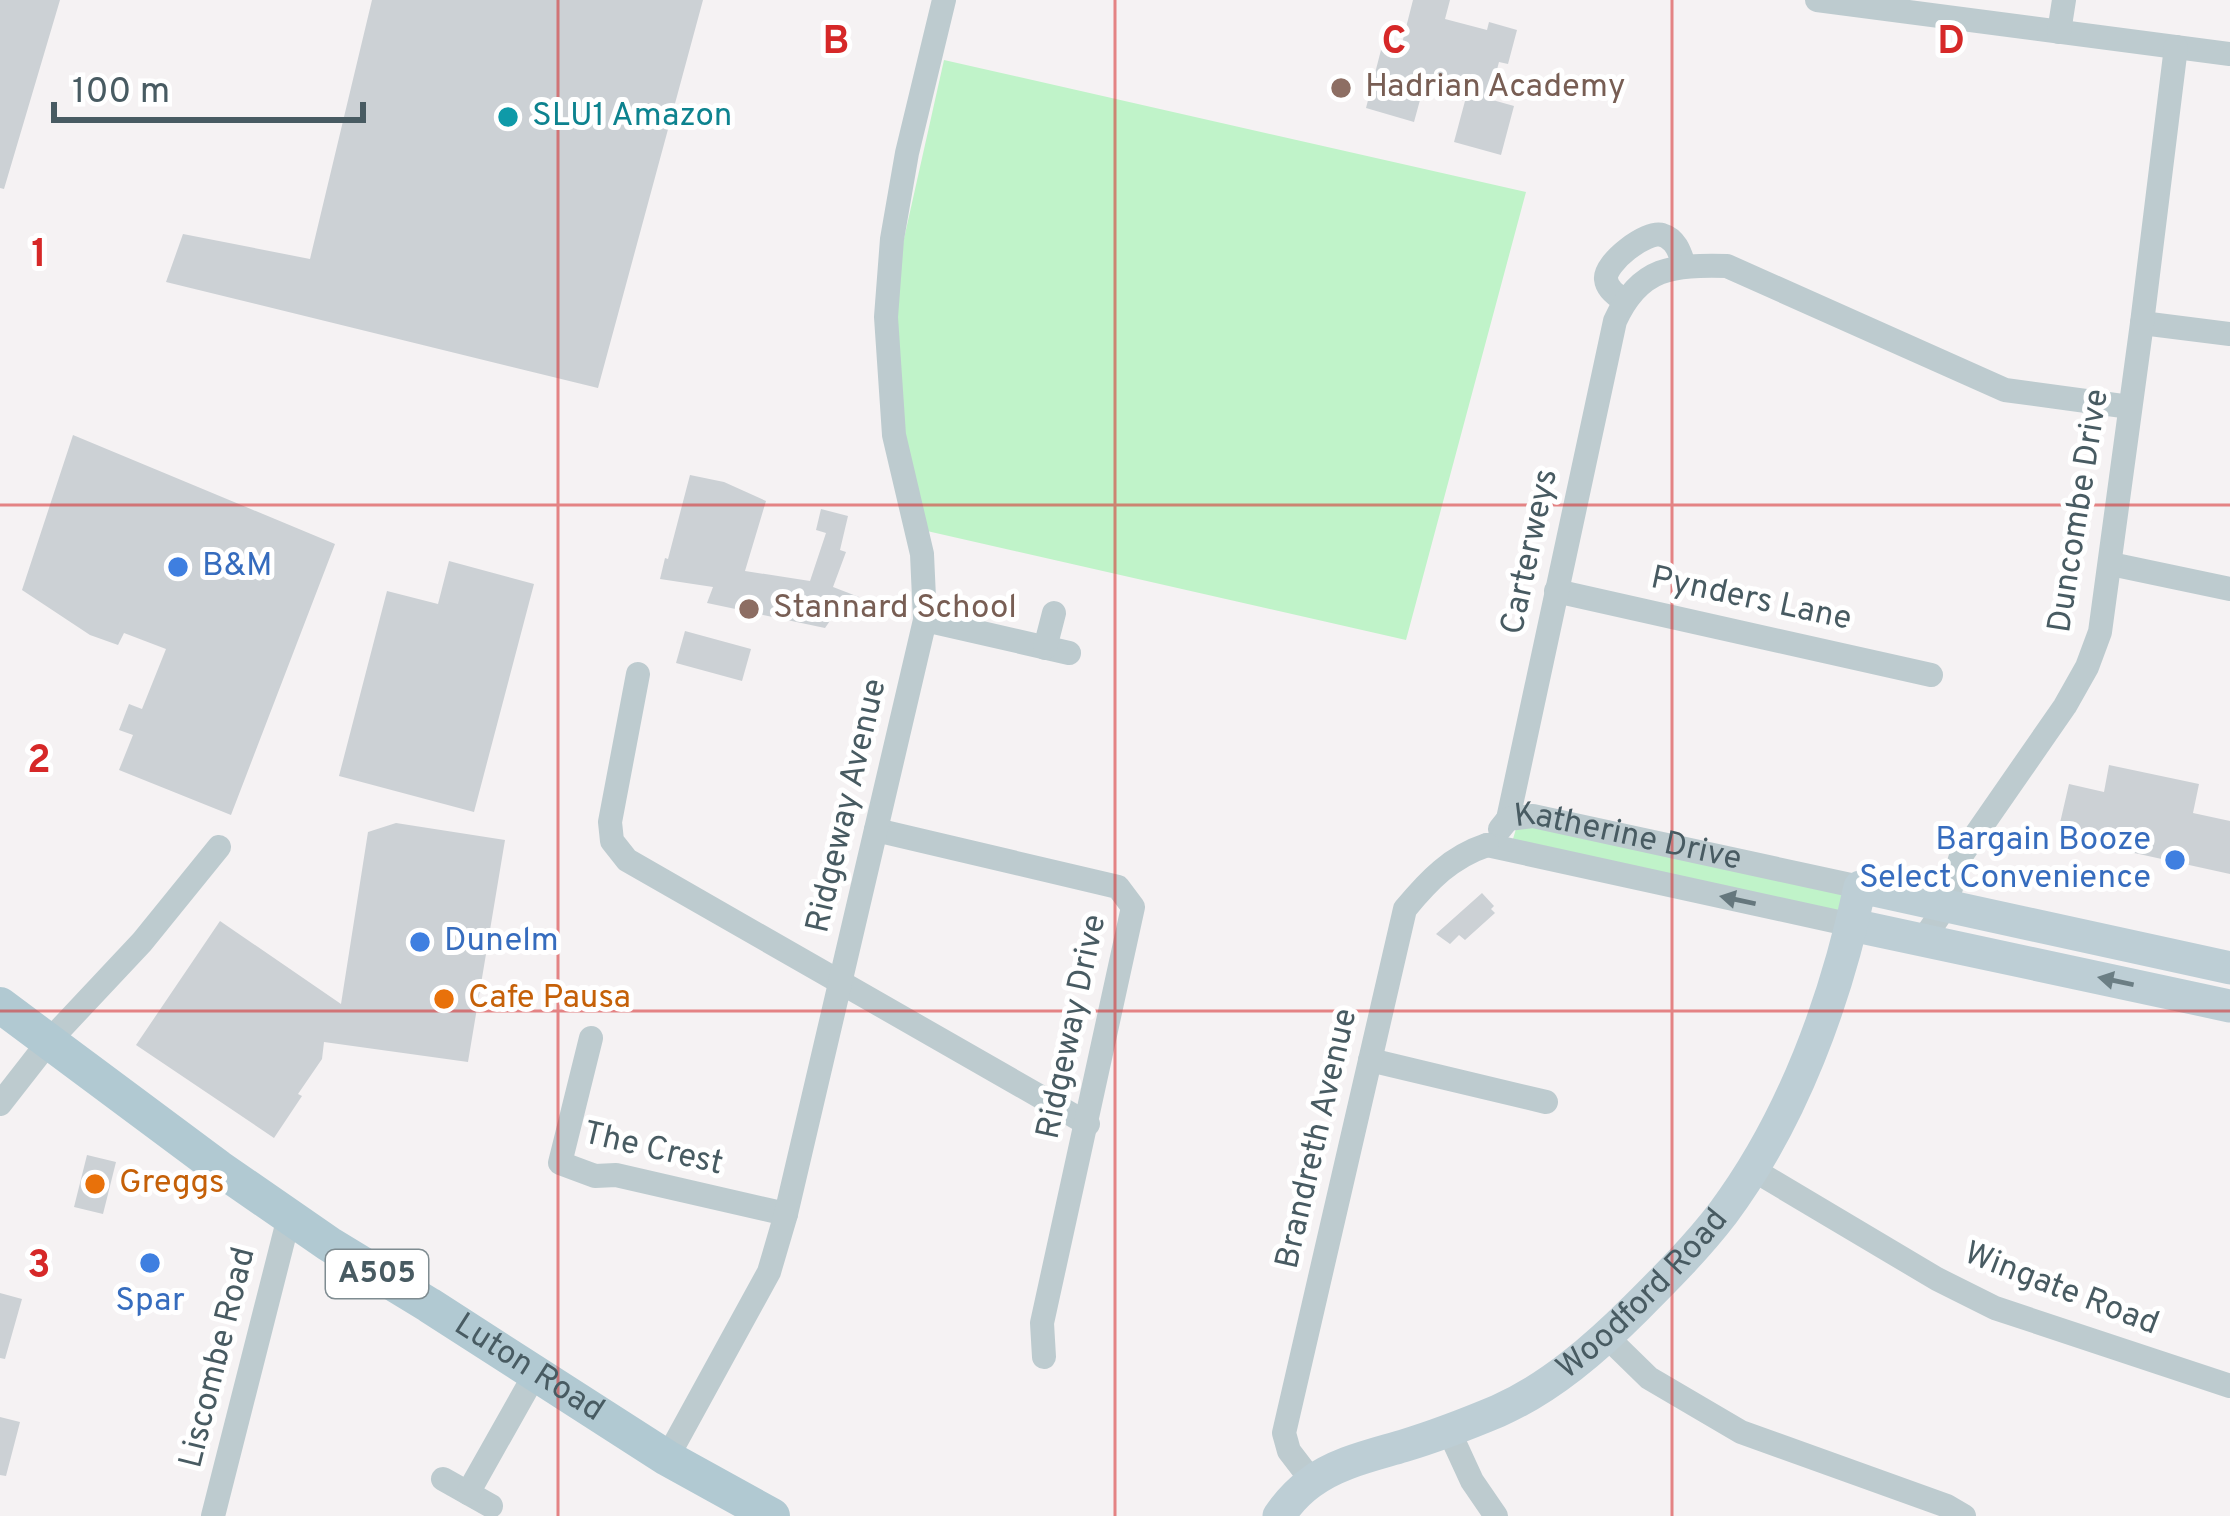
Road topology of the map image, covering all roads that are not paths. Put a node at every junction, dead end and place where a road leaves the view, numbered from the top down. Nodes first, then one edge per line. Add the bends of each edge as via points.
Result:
1 (944, 0) edge
2 (1817, 0) edge
3 (2064, 0) edge
4 (2060, 32) junction
5 (2176, 47) junction
6 (2230, 54) edge
7 (1684, 265) junction
8 (1624, 300) junction
9 (2142, 323) junction
10 (2230, 334) edge
11 (2130, 407) junction
12 (2110, 564) junction
13 (2230, 589) edge
14 (1556, 591) junction
15 (1054, 613) dead end
16 (925, 620) junction
17 (638, 674) dead end
18 (1931, 675) dead end
19 (1508, 819) junction
20 (876, 830) junction
21 (1487, 845) junction
22 (219, 847) dead end
23 (1860, 886) junction
24 (1945, 907) junction
25 (1852, 925) junction
26 (1923, 940) junction
27 (2230, 968) edge
28 (840, 983) junction
29 (0, 1005) edge
30 (2230, 1006) edge
31 (591, 1038) dead end
32 (50, 1040) junction
33 (1370, 1060) junction
34 (1546, 1102) dead end
35 (0, 1104) edge
36 (1088, 1124) junction
37 (1752, 1169) junction
38 (786, 1214) junction
39 (289, 1216) junction
40 (1607, 1337) junction
41 (1044, 1357) dead end
42 (536, 1374) junction
43 (2230, 1386) edge
44 (1449, 1431) junction
45 (667, 1458) junction
46 (443, 1479) dead end
47 (1312, 1481) junction
48 (468, 1493) junction
49 (491, 1506) dead end
50 (213, 1516) edge
51 (772, 1516) edge
52 (1279, 1516) edge
53 (1496, 1516) edge
54 (1964, 1516) edge

1 - 16 street, Ridgeway Avenue via 907,153 886,317 894,435 922,554
2 - 4 street
3 - 4 street
4 - 5 street
5 - 6 street
5 - 9 street, Duncombe Drive
7 - 8 street
7 - 8 street, Carterweys via 1676,245 1651,235 1609,266 1610,289
7 - 11 street, Carterweys via 1726,266 2006,390
8 - 14 street, Carterweys
9 - 10 street
9 - 11 street, Duncombe Drive
11 - 12 street, Duncombe Drive
12 - 13 street
12 - 24 street, Duncombe Drive via 2087,667 1961,856
14 - 18 street, Pynders Lane
14 - 19 street, Carterweys
15 - 16 street via 1057,651
16 - 20 street, Ridgeway Avenue
17 - 28 street via 612,841 627,860
19 - 21 street, Katherine Drive
19 - 23 street, Katherine Drive via 1533,816
20 - 28 street, Ridgeway Avenue
20 - 36 street, Ridgeway Drive via 1118,886 1133,907
25 -> 21 street, Katherine Drive
21 - 33 street, Brandreth Avenue via 1436,872 1406,908
22 - 32 street
23 - 24 street, Katherine Drive
23 - 25 street
24 - 26 street, Duncombe Drive
24 - 27 street, Katherine Drive
25 - 26 street, Katherine Drive
25 - 37 street, Woodford Road via 1785,1112
30 -> 26 street, Katherine Drive
28 - 36 street
28 - 38 street, Ridgeway Avenue
29 - 32 main road, Luton Road / A505
31 - 38 street, The Crest via 560,1163
32 - 35 street
32 - 39 main road, Luton Road / A505
33 - 34 street
33 - 47 street, Brandreth Avenue via 1284,1433
36 - 41 street, Ridgeway Drive via 1042,1323
37 - 40 street, Woodford Road via 1722,1214
37 - 43 street, Wingate Road via 1995,1308
38 - 45 street, Ridgeway Avenue via 769,1272
39 - 42 main road, Luton Road / A505
39 - 50 street, Liscombe Road
40 - 44 street, Woodford Road via 1504,1408
40 - 54 street via 1649,1378 1741,1432
42 - 45 main road, Luton Road / A505
42 - 48 street
44 - 47 street, Woodford Road
44 - 53 street
45 - 51 main road, Luton Road / A505
46 - 48 street
47 - 52 street, Woodford Road
48 - 49 street

